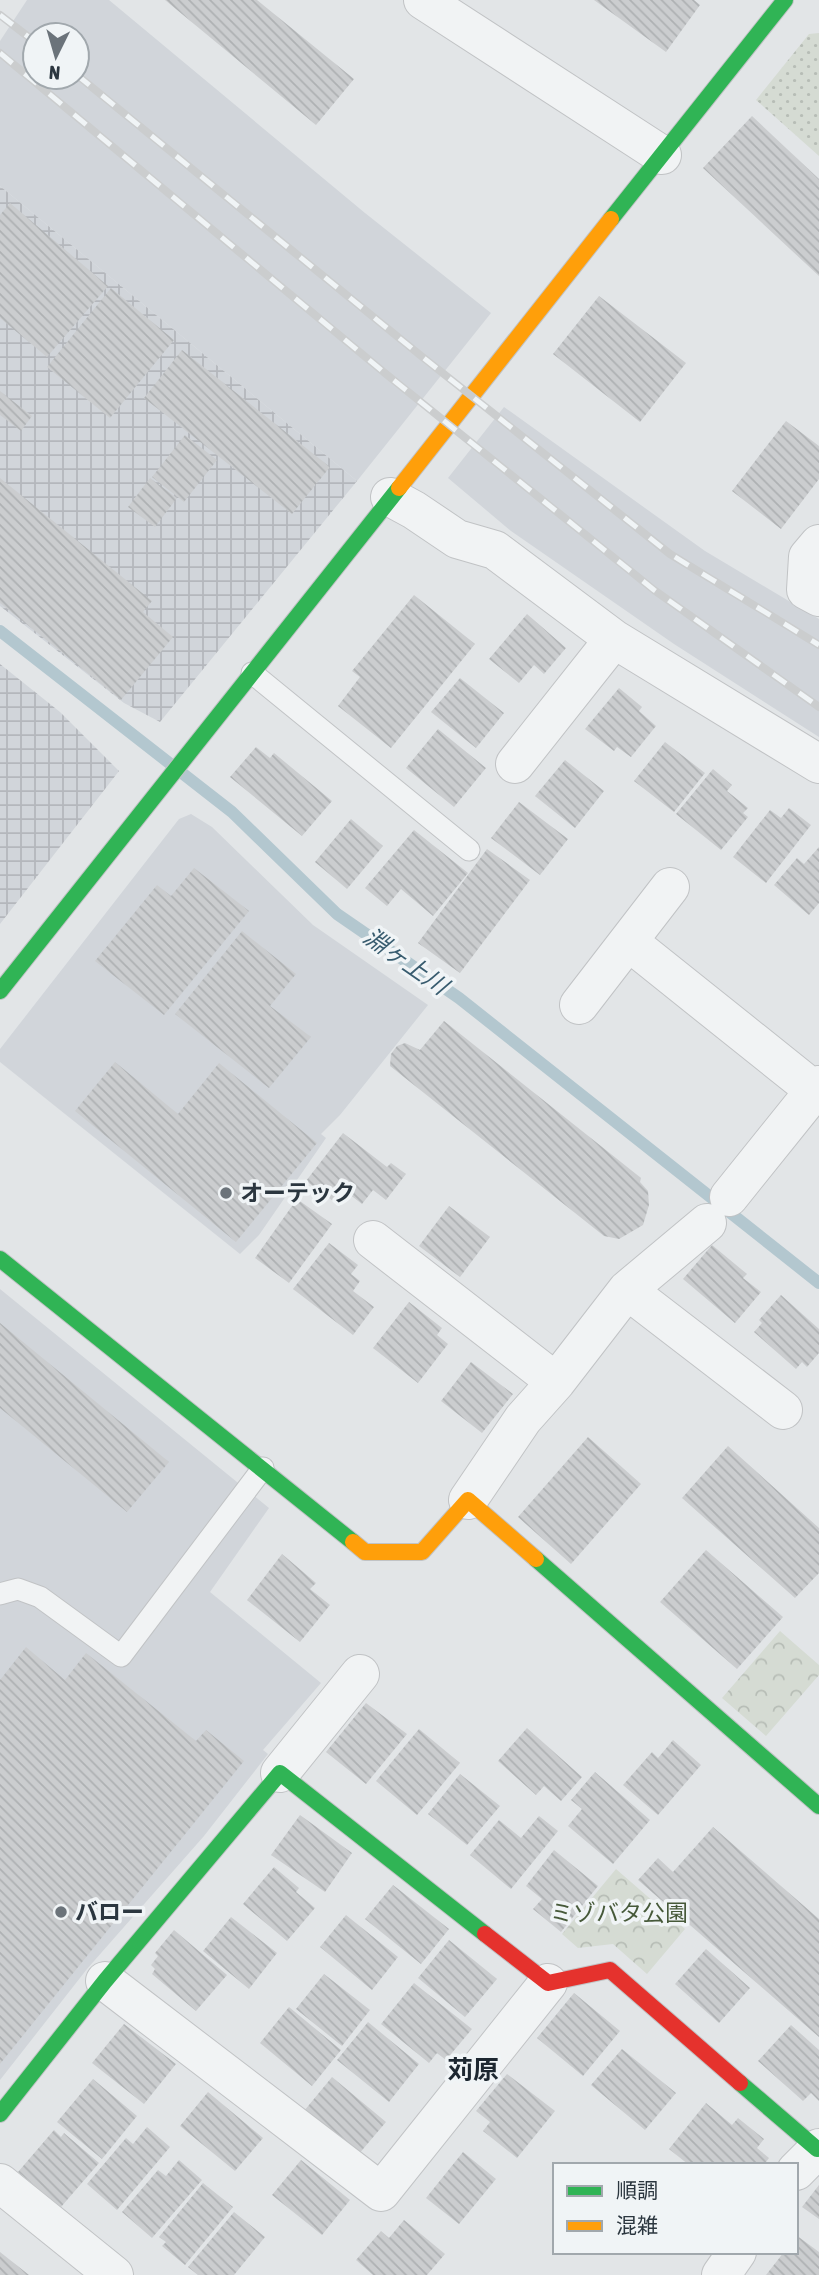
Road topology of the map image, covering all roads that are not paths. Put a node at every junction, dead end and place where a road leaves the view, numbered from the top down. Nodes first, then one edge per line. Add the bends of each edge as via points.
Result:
1 (423, 0) edge
2 (785, 0) edge
3 (662, 155) junction
4 (390, 498) junction
5 (819, 544) edge
6 (819, 597) edge
7 (614, 639) junction
8 (252, 673) junction
9 (515, 764) dead end
10 (819, 764) edge
11 (469, 850) dead end
12 (670, 887) dead end
13 (629, 942) junction
14 (0, 991) edge
15 (579, 1005) dead end
16 (816, 1087) edge
17 (373, 1240) dead end
18 (0, 1259) edge
19 (627, 1290) junction
20 (556, 1382) junction
21 (783, 1410) dead end
22 (263, 1468) junction
23 (468, 1500) junction
24 (0, 1594) edge
25 (360, 1674) dead end
26 (281, 1773) junction
27 (819, 1806) edge
28 (105, 1981) junction
29 (548, 1983) junction
30 (0, 2114) edge
31 (811, 2156) edge
32 (0, 2183) edge
33 (736, 2254) edge
34 (114, 2275) edge
35 (721, 2275) edge

1 - 3 street
2 - 3 street
3 - 4 street
4 - 7 street via 457,539 495,550
4 - 8 street
5 - 6 street via 808,557 806,590
7 - 9 street
7 - 10 street
8 - 11 lane
8 - 14 street
12 - 13 street
13 - 15 street
13 - 16 street
16 - 19 street via 718,1210
17 - 20 street
18 - 22 street
19 - 20 street
19 - 21 street
20 - 23 street via 523,1419
22 - 23 street via 365,1552 422,1552
22 - 24 lane via 121,1656 40,1597 18,1589
23 - 27 street
25 - 26 street
26 - 28 street
26 - 29 street
28 - 29 street via 381,2192
28 - 30 street
29 - 31 street via 610,1970
32 - 34 street
33 - 35 street

